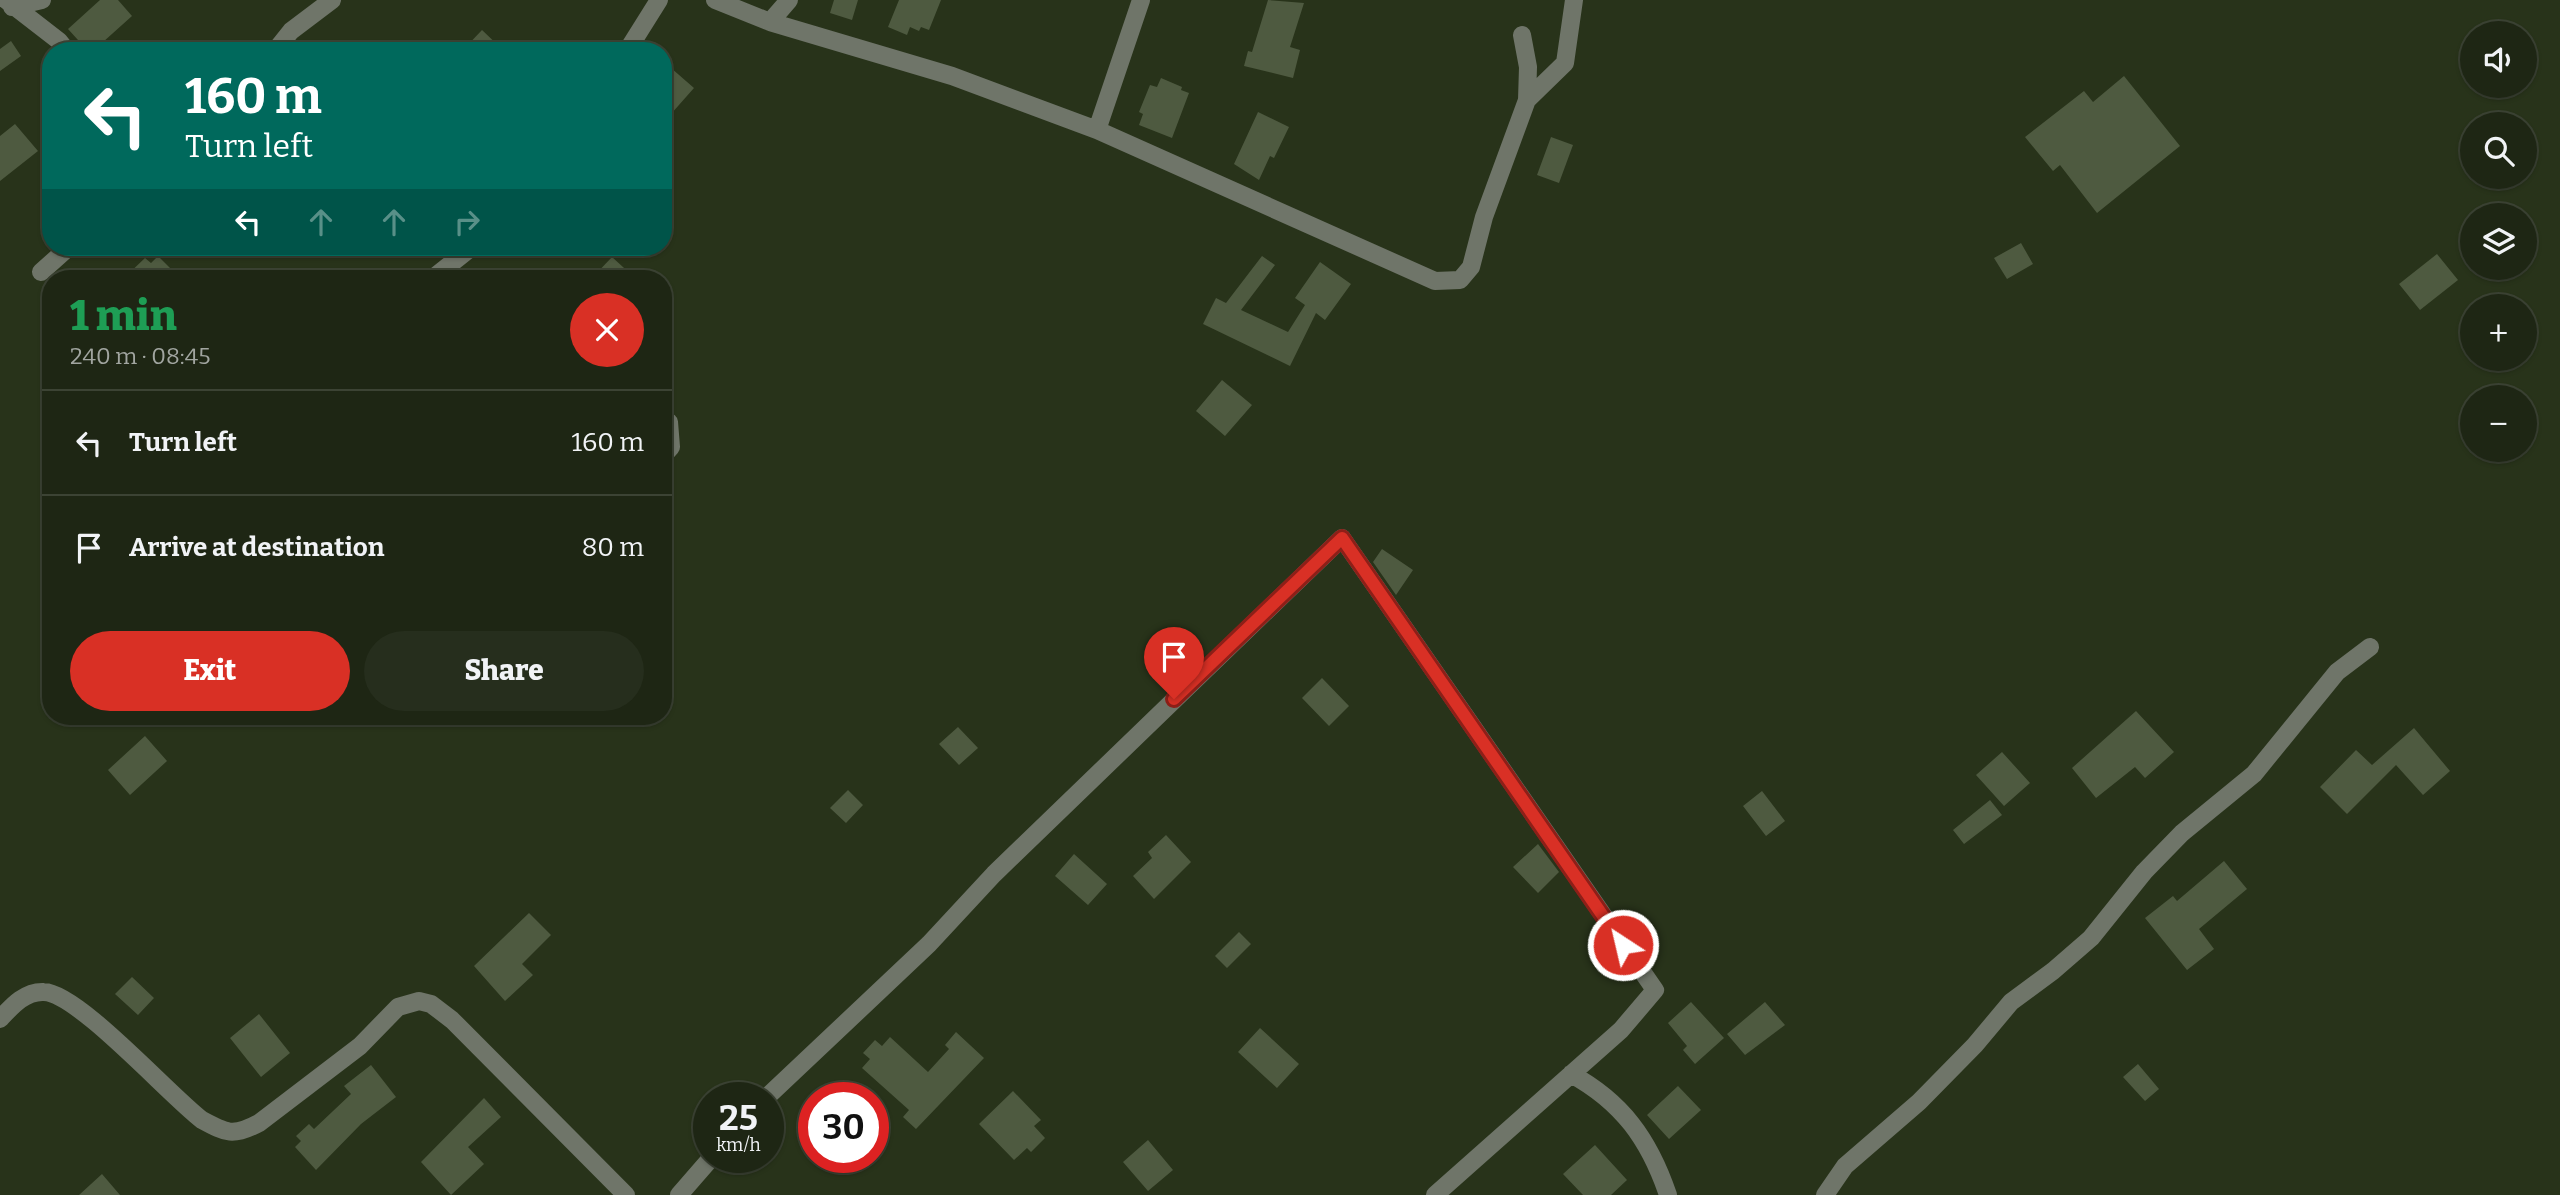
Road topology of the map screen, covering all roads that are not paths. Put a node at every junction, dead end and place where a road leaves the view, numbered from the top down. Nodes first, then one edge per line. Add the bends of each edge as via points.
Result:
1 (42, 0) edge
2 (332, 0) edge
3 (659, 0) edge
4 (715, 0) edge
5 (789, 0) edge
6 (1141, 0) edge
7 (1574, 0) edge
8 (9, 3) edge
9 (770, 22) junction
10 (1522, 35) dead end
11 (60, 42) edge
12 (283, 42) edge
13 (633, 42) edge
14 (1527, 100) junction
15 (1097, 130) junction
16 (59, 256) edge
17 (461, 256) edge
18 (42, 270) edge
19 (443, 270) edge
20 (2370, 647) dead end
21 (0, 1019) edge
22 (1571, 1074) junction
23 (783, 1082) edge
24 (698, 1173) edge
25 (626, 1195) edge
26 (679, 1195) edge
27 (1435, 1195) edge
28 (1668, 1195) edge
29 (1825, 1195) edge

1 - 8 street
2 - 12 street
3 - 13 street
4 - 9 street
5 - 9 street
6 - 15 street
7 - 14 street via 1565,64
8 - 11 street
9 - 15 street via 952,76
10 - 14 street via 1528,67
14 - 15 street via 1471,267 1460,280 1435,281
16 - 18 street
17 - 19 street
20 - 29 street via 2337,672 2254,774 2144,872 2091,938 2011,1002 1919,1102 1845,1166
21 - 25 street via 27,996 44,992 61,996 202,1120 225,1132 242,1132 360,1046 398,1007 419,1000 431,1004 481,1048
22 - 23 street via 1621,1031 1654,990 1342,538
22 - 27 street
22 - 28 street via 1596,1087 1624,1111
24 - 26 street

